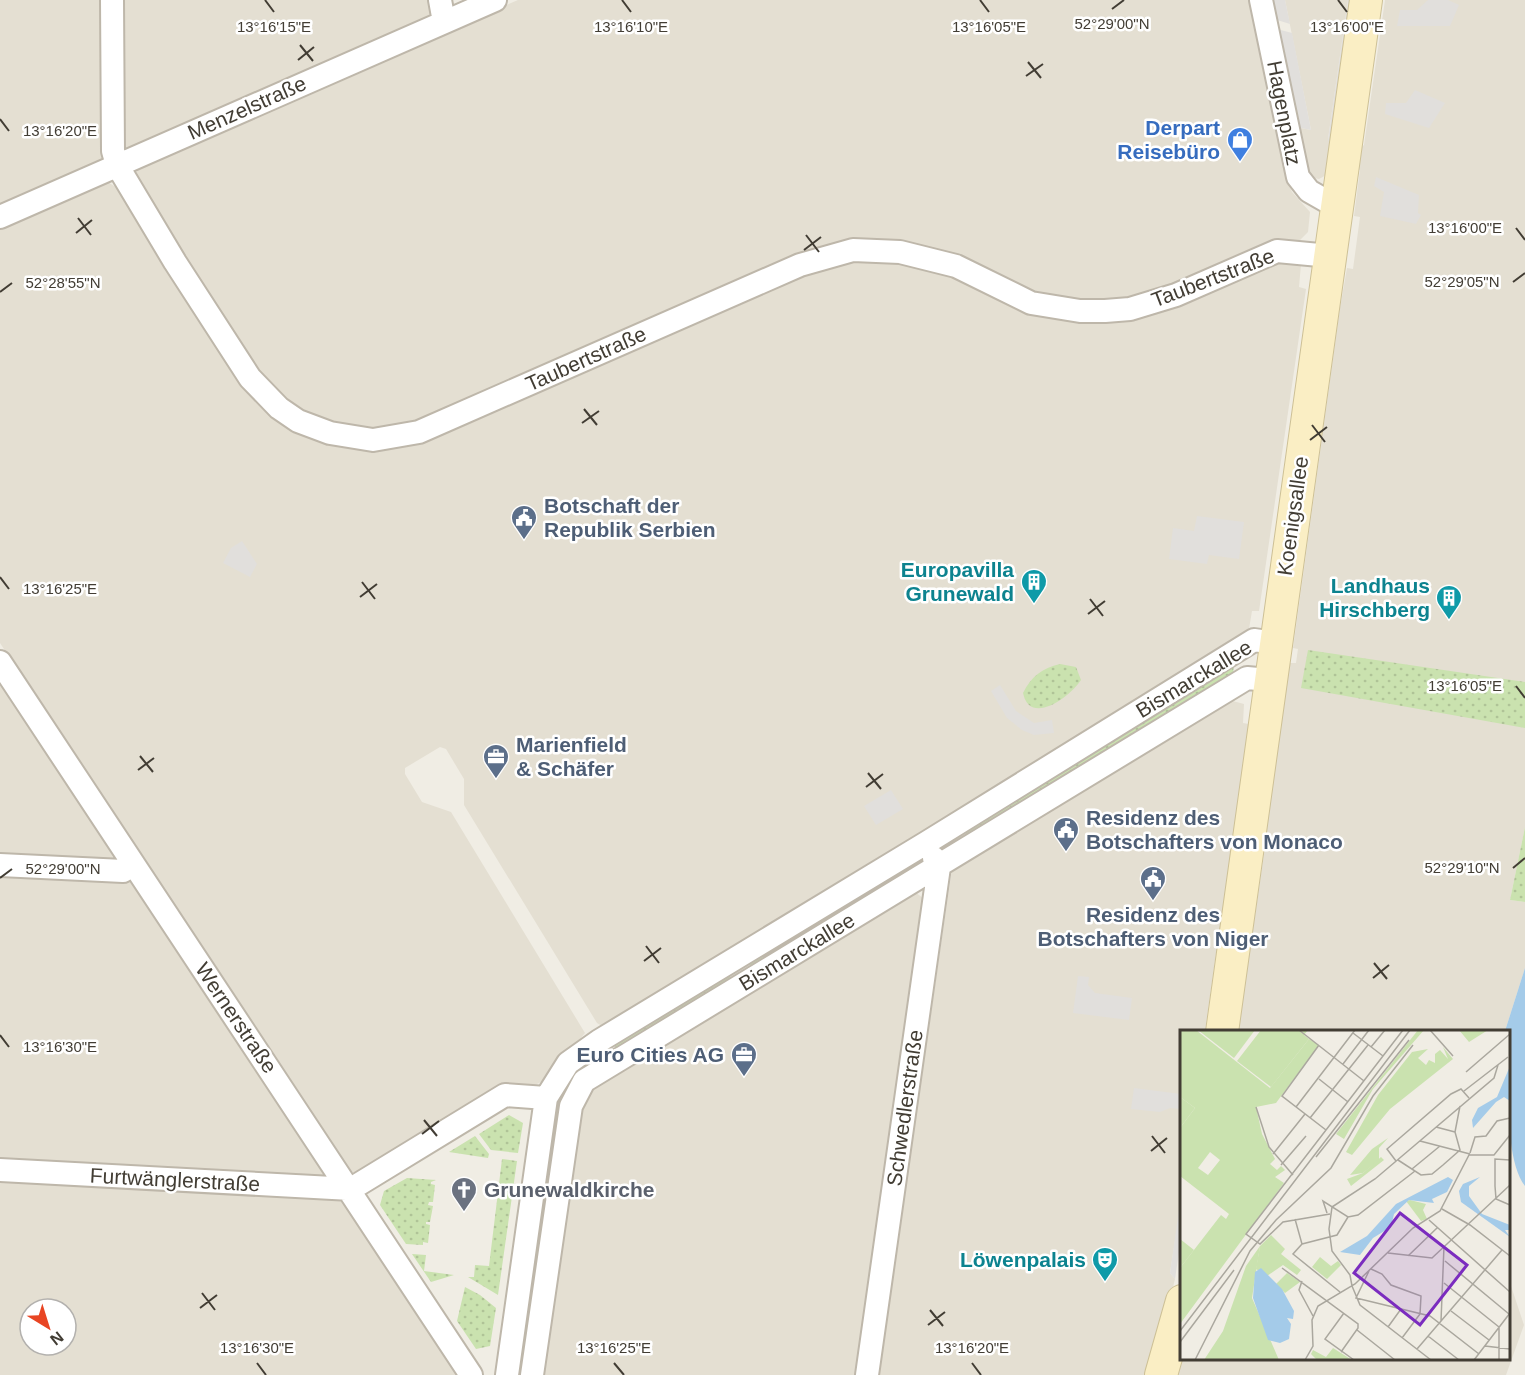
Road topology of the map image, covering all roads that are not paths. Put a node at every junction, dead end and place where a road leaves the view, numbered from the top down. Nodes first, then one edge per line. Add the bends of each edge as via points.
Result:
1 (112, 0) edge
2 (440, 0) edge
3 (495, 0) edge
4 (1261, 0) edge
5 (1366, 0) edge
6 (444, 22) junction
7 (117, 165) junction
8 (1336, 207) junction
9 (0, 217) edge
10 (1330, 256) junction
11 (1275, 643) junction
12 (0, 662) edge
13 (1269, 680) junction
14 (926, 843) junction
15 (0, 865) edge
16 (133, 865) junction
17 (939, 867) junction
18 (1222, 1030) edge
19 (546, 1098) junction
20 (0, 1170) edge
21 (351, 1189) junction
22 (1180, 1308) edge
23 (471, 1375) edge
24 (507, 1375) edge
25 (532, 1375) edge
26 (867, 1375) edge
27 (1161, 1375) edge

1 - 7 street, Taubertstraße via 113,151
2 - 6 street
3 - 6 street, Menzelstraße
4 - 8 street, Hagenplatz via 1298,177 1309,191
5 - 8 main road, Koenigsallee
6 - 7 street, Menzelstraße
7 - 9 street, Menzelstraße
7 - 10 street, Taubertstraße via 175,262 262,393 298,421 351,438 373,440 419,432 800,265 853,250 900,252 931,259 956,266 1031,303 1080,311 1130,309 1151,303 1278,251
8 - 10 main road, Koenigsallee
10 - 11 main road, Koenigsallee
11 - 13 main road, Koenigsallee
11 - 14 street, Bismarckallee via 1254,640
12 - 16 street, Wernerstraße
13 - 17 street, Bismarckallee via 1247,678
13 - 18 main road, Koenigsallee
14 - 17 street
14 - 19 street, Bismarckallee via 599,1041 568,1063
15 - 16 street via 123,872
16 - 21 street, Wernerstraße
17 - 25 street, Bismarckallee via 584,1081 571,1106
17 - 26 street, Schwedlerstraße
19 - 21 street via 505,1095
19 - 24 street, Bismarckallee
20 - 21 street, Furtwänglerstraße
21 - 23 street, Wernerstraße
22 - 27 main road

